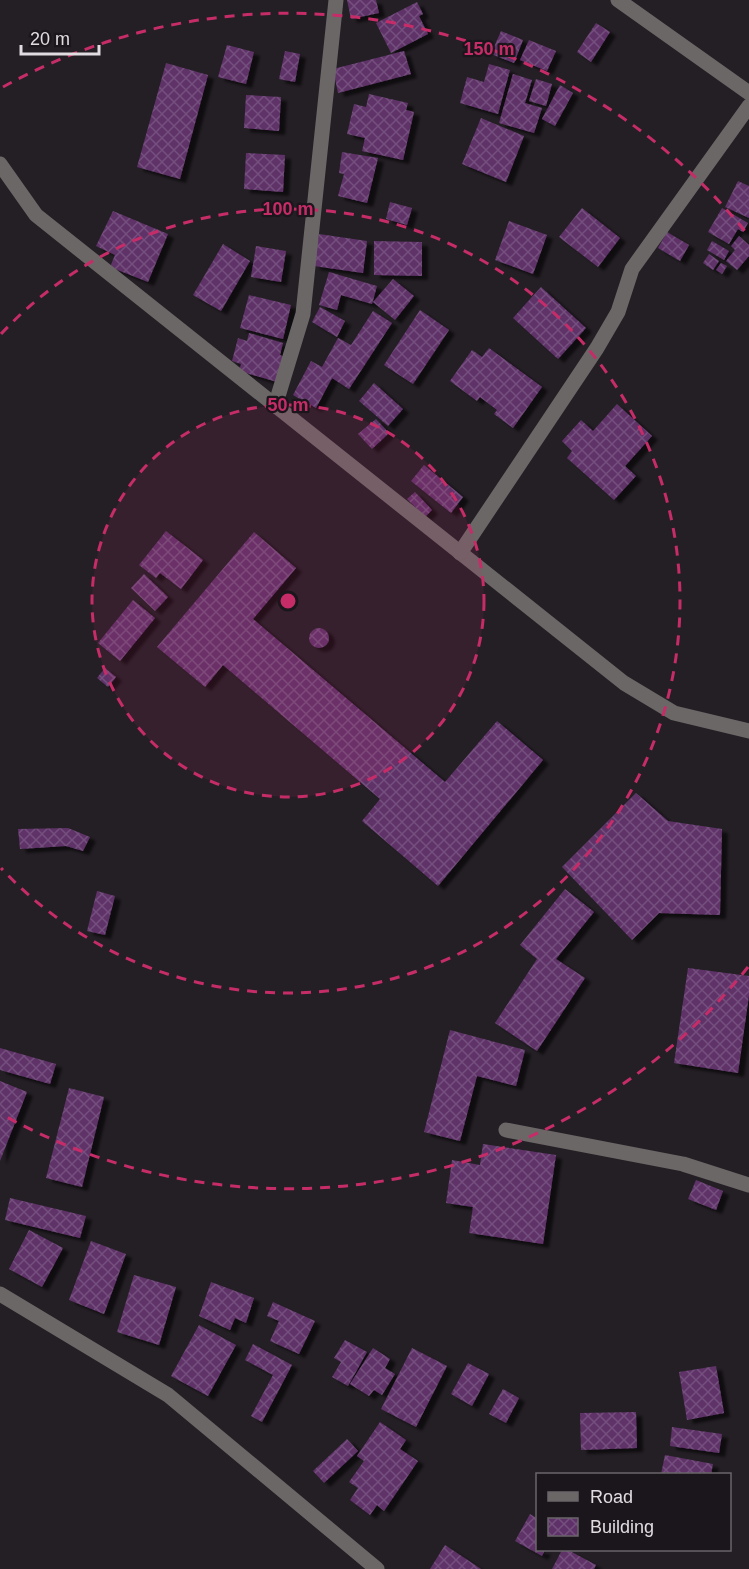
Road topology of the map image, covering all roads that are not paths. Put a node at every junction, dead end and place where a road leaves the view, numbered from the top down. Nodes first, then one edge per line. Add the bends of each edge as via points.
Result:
1 (336, 0) edge
2 (618, 0) edge
3 (749, 93) edge
4 (749, 106) edge
5 (0, 164) edge
6 (275, 406) junction
7 (460, 553) junction
8 (749, 731) edge
9 (506, 1130) dead end
10 (749, 1185) edge
11 (0, 1293) edge
12 (377, 1569) edge

1 - 6 street via 303,314
2 - 3 street
4 - 7 street via 632,269 618,312 597,348
5 - 6 street via 36,215
6 - 7 street
7 - 8 street via 624,683 674,713
9 - 10 street via 683,1164
11 - 12 street via 168,1395

